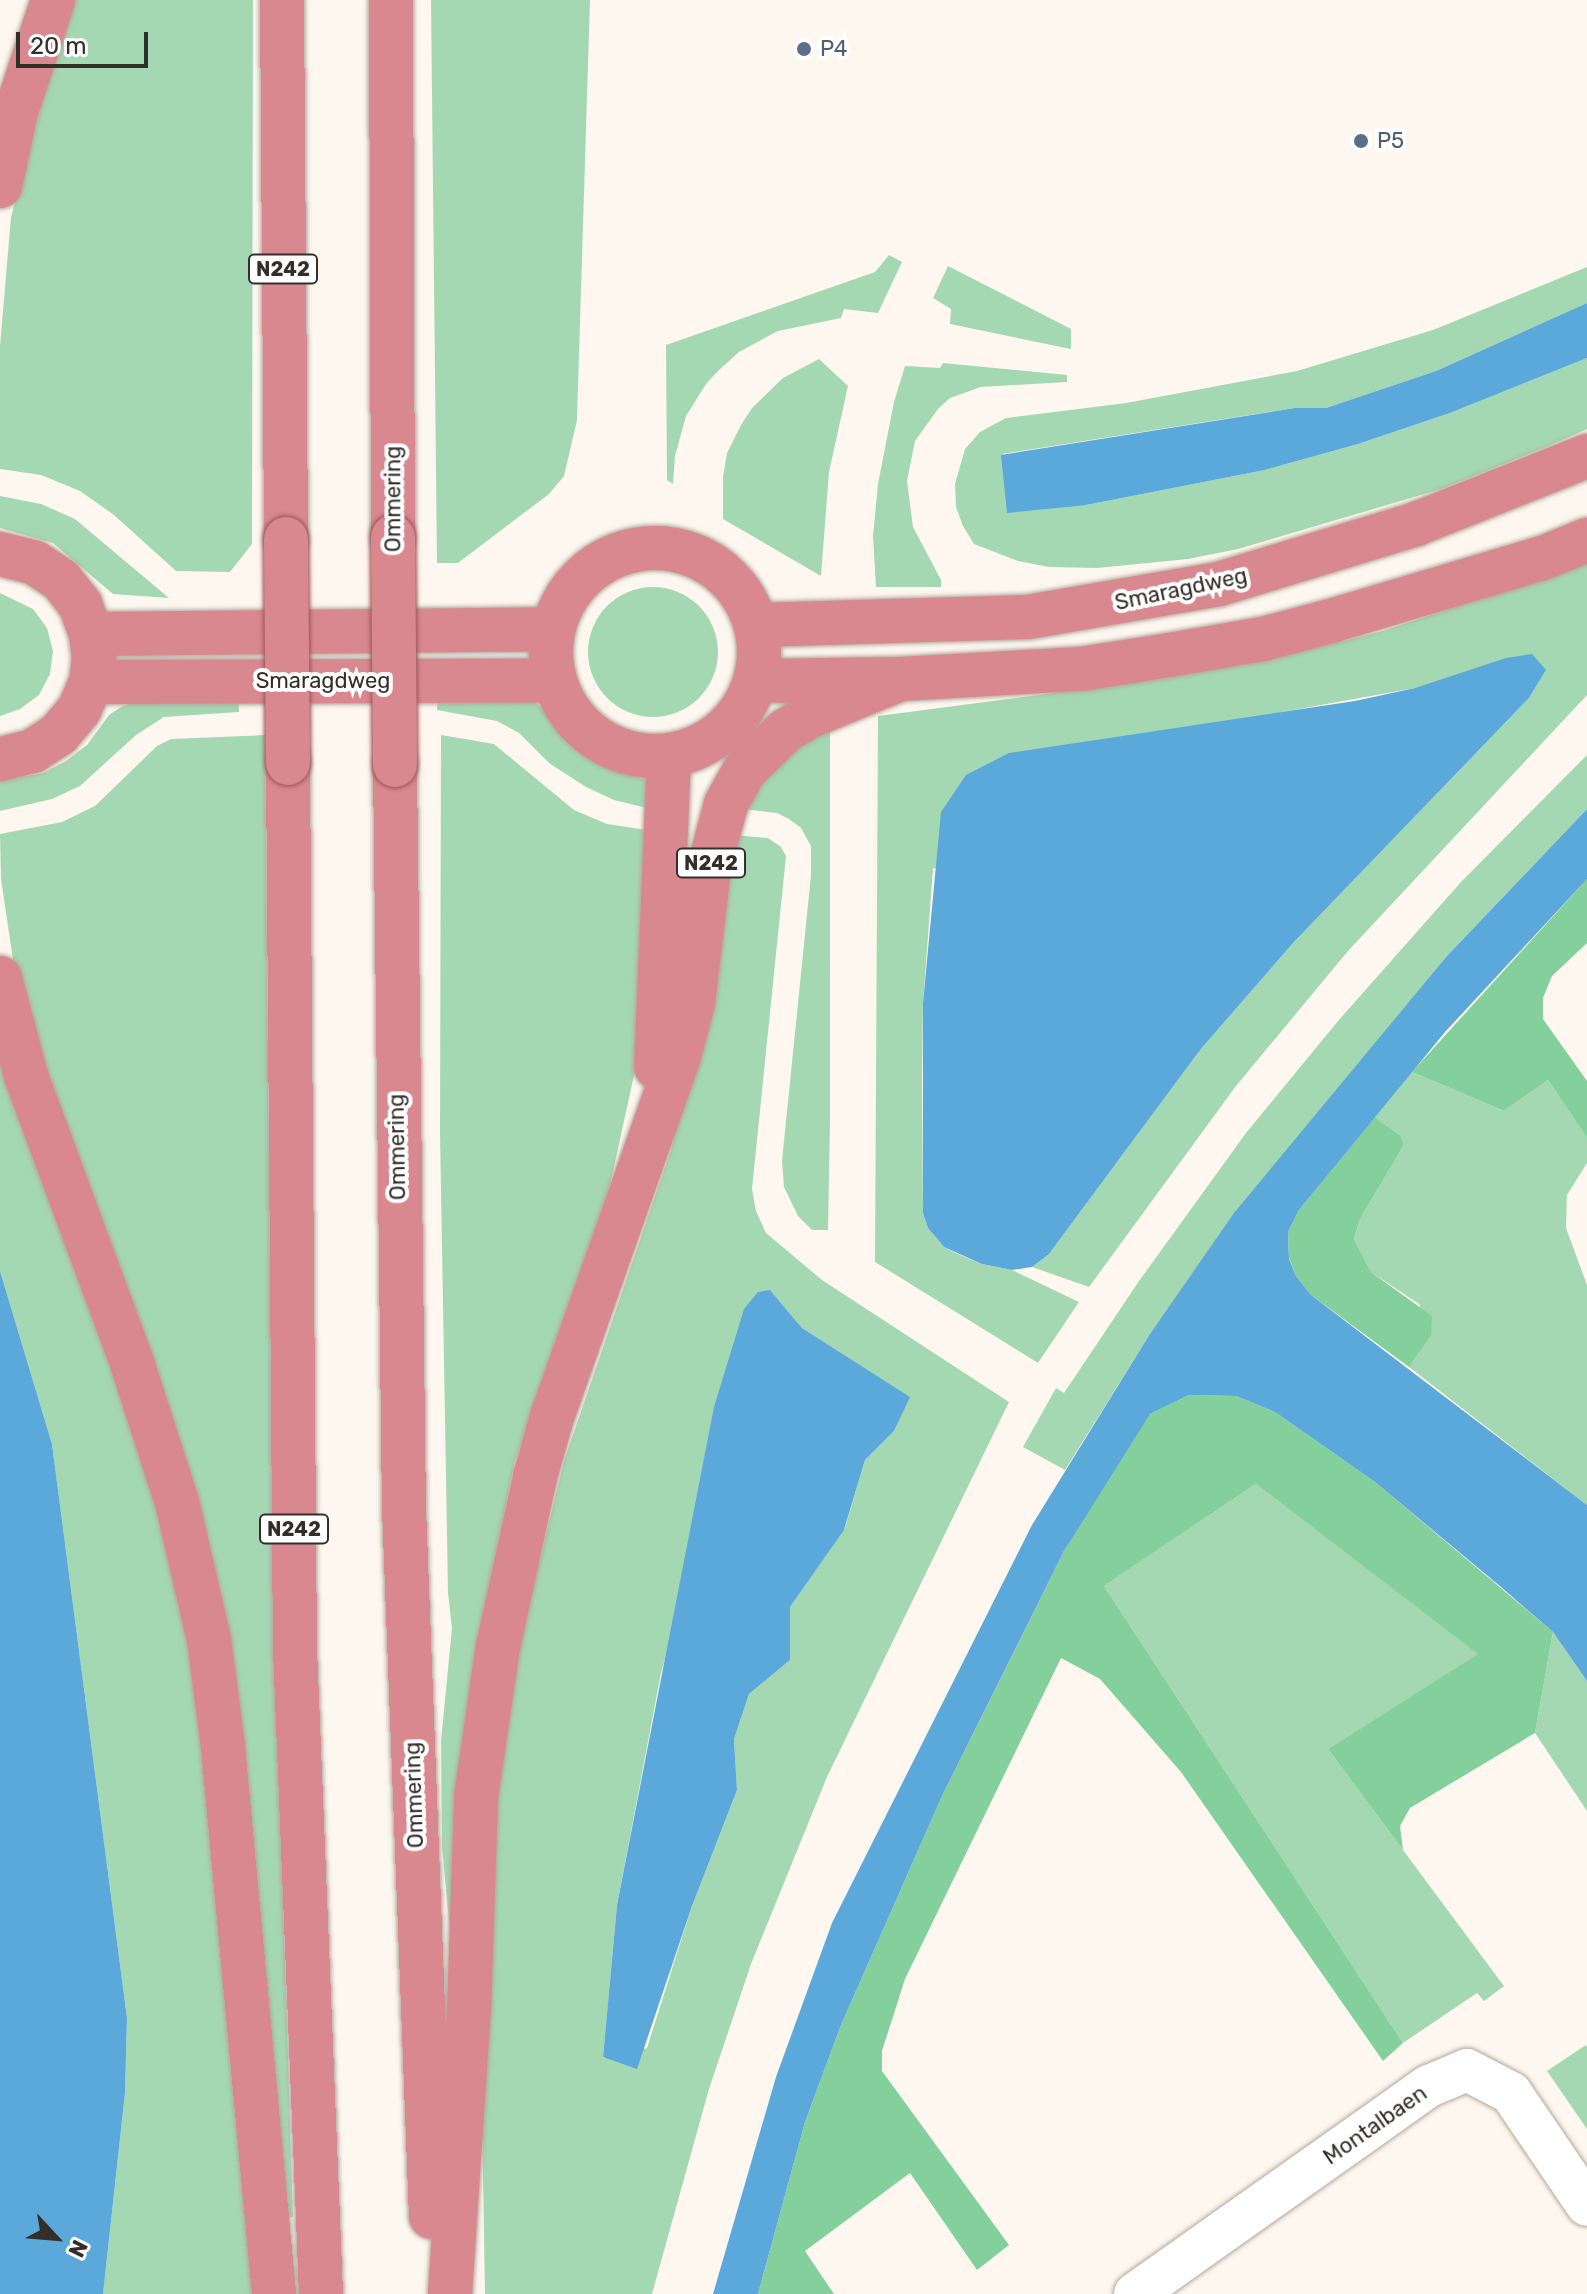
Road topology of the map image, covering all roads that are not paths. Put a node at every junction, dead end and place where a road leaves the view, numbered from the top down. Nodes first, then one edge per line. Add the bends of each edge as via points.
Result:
1 (53, 0) edge
2 (282, 0) edge
3 (391, 0) edge
4 (0, 186) edge
5 (1587, 456) edge
6 (1587, 540) edge
7 (0, 554) edge
8 (756, 625) junction
9 (553, 629) junction
10 (91, 634) junction
11 (900, 679) junction
12 (555, 680) junction
13 (756, 681) junction
14 (91, 682) junction
15 (669, 756) junction
16 (0, 759) edge
17 (0, 978) edge
18 (648, 1137) junction
19 (1587, 2205) edge
20 (274, 2294) edge
21 (321, 2294) edge
22 (435, 2294) edge
23 (450, 2294) edge
24 (1135, 2294) edge

1 - 4 highway via 16,112
2 - 21 highway, N242, bridge via 295,1649
3 - 22 highway, Ommering, bridge via 404,1508
5 - 8 highway, Smaragdweg via 1365,542 1219,584 1028,617
6 - 11 highway via 1543,558 1263,639 1081,669
7 - 10 highway via 35,563 61,580 80,604
8 - 9 highway via 745,597 714,565 682,550 648,547 593,568 564,601
8 - 13 highway
9 - 10 highway
9 - 12 highway
10 - 14 highway
11 - 13 highway
11 - 18 highway, N242 via 786,730 745,770 726,804 709,868 693,1003
12 - 14 highway, Smaragdweg
12 - 15 highway via 570,712 594,737 626,752
13 - 15 highway via 741,712 719,735
14 - 16 highway via 79,710 59,734 33,751
15 - 18 highway, N242 via 657,1053
17 - 20 highway via 26,1076 172,1487 209,1639
18 - 23 highway, N242 via 552,1417 498,1647 473,1835 469,2011
19 - 24 street, Montalbaen via 1511,2093 1467,2070 1429,2086

